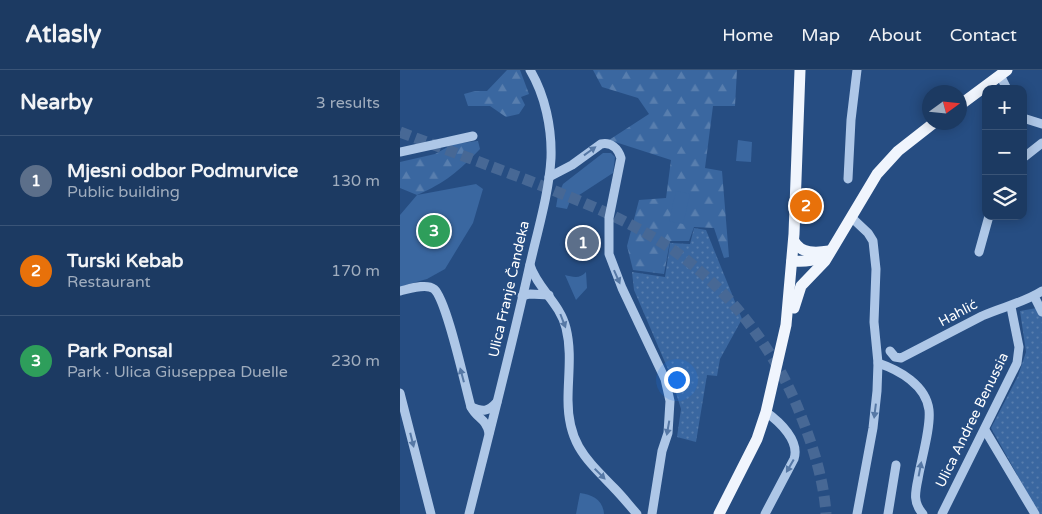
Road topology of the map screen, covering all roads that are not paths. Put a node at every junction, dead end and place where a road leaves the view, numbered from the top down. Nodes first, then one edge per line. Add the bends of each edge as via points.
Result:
1 (530, 70) edge
2 (800, 70) edge
3 (857, 70) edge
4 (1004, 73) edge
5 (967, 100) edge
6 (1027, 119) edge
7 (1042, 124) edge
8 (925, 130) edge
9 (474, 136) dead end
10 (1042, 143) edge
11 (400, 152) edge
12 (1027, 155) edge
13 (549, 177) junction
14 (848, 179) dead end
15 (851, 218) junction
16 (989, 220) edge
17 (794, 241) junction
18 (831, 250) junction
19 (979, 252) dead end
20 (792, 261) junction
21 (530, 265) junction
22 (817, 270) junction
23 (400, 291) edge
24 (1038, 294) edge
25 (549, 295) junction
26 (522, 296) junction
27 (1011, 307) junction
28 (1042, 312) edge
29 (786, 325) junction
30 (890, 351) dead end
31 (878, 363) junction
32 (400, 393) edge
33 (497, 402) junction
34 (471, 407) junction
35 (766, 412) junction
36 (985, 430) junction
37 (489, 433) junction
38 (896, 465) dead end
39 (431, 514) edge
40 (470, 514) edge
41 (637, 514) edge
42 (652, 514) edge
43 (719, 514) edge
44 (765, 514) edge
45 (857, 514) edge
46 (888, 514) edge
47 (923, 514) edge
48 (942, 514) edge
49 (1035, 514) edge

1 - 13 street, Ulica Franje Čandeka via 542,94 547,116 551,147
2 - 17 main road
3 - 14 street
4 - 5 main road
6 - 7 street
8 - 15 main road via 898,151 877,174
9 - 11 street
10 - 12 street
13 - 21 street, Ulica Franje Čandeka
13 -> 42 street via 600,144 612,145 620,153 609,218 609,254 665,379 670,401 668,432
15 - 18 main road
15 - 31 street via 868,233 874,249 874,322
16 - 19 street
17 - 18 main road via 797,247 809,252
17 - 20 main road
18 - 20 main road via 814,260
18 - 22 main road
20 - 22 main road via 804,271
20 - 29 main road
21 - 25 street via 534,276
21 - 26 street, Ulica Franje Čandeka
22 - 29 main road via 801,286
34 -> 23 street via 443,303 429,286
24 - 27 street, Hahlić
24 - 28 street
25 - 26 street
25 -> 41 street via 563,318 568,337 568,401 573,435 585,458
26 - 33 street, Ulica Franje Čandeka
27 - 30 street, Hahlić via 982,316 900,358
27 - 36 street, Ulica Andree Benussia via 1019,355
29 - 35 main road
31 -> 45 street via 873,428
47 -> 31 street via 917,507 915,495 928,426 928,404 908,377
32 -> 39 street
33 - 34 street via 487,410
33 - 37 street, Ulica Franje Čandeka
34 - 37 street via 485,421
35 - 43 main road via 757,439
35 -> 44 street via 786,430 796,450
36 - 48 street, Ulica Andree Benussia
36 - 49 street
37 - 40 street, Ulica Franje Čandeka
38 - 46 street

